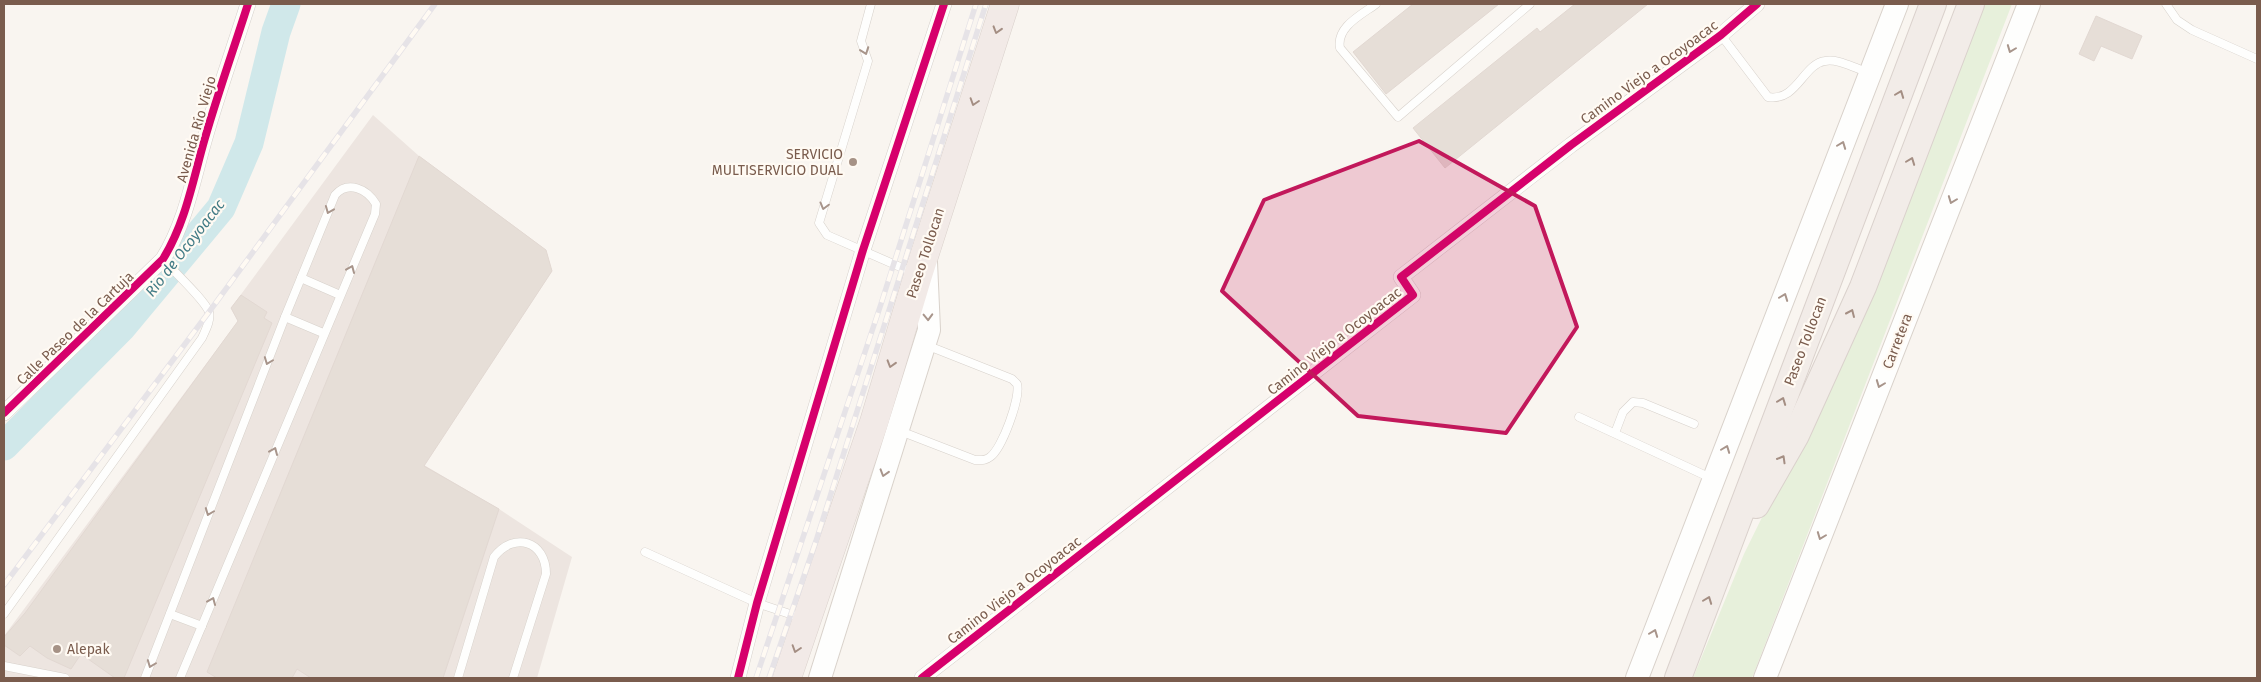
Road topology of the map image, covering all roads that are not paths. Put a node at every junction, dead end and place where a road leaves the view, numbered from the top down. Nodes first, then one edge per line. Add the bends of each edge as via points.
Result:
1 (248, 4) edge
2 (871, 4) edge
3 (944, 4) edge
4 (1005, 4) edge
5 (1376, 4) edge
6 (1530, 4) edge
7 (1757, 4) edge
8 (1897, 4) edge
9 (1934, 4) edge
10 (1971, 4) edge
11 (2029, 4) edge
12 (2166, 4) edge
13 (1721, 35) junction
14 (2257, 59) edge
15 (1858, 69) dead end
16 (863, 250) junction
17 (166, 263) junction
18 (922, 263) junction
19 (301, 278) junction
20 (340, 295) junction
21 (285, 317) junction
22 (324, 333) junction
23 (924, 344) junction
24 (4, 413) edge
25 (1579, 416) dead end
26 (1694, 424) dead end
27 (898, 430) junction
28 (1615, 433) junction
29 (1715, 480) junction
30 (847, 504) junction
31 (645, 552) dead end
32 (1723, 562) junction
33 (757, 603) junction
34 (4, 614) edge
35 (170, 614) junction
36 (806, 619) junction
37 (202, 626) junction
38 (4, 666) edge
39 (65, 678) edge
40 (145, 678) edge
41 (180, 678) edge
42 (458, 678) edge
43 (513, 678) edge
44 (738, 678) edge
45 (786, 678) edge
46 (806, 678) edge
47 (820, 678) edge
48 (922, 678) edge
49 (1637, 678) edge
50 (1678, 678) edge
51 (1765, 678) edge

1 - 17 street, Avenida Río Viejo via 205,138 190,198
2 -> 16 lane via 861,40 868,61 820,223 827,235
3 - 16 street
4 -> 18 highway, Paseo Tollocan
5 - 6 lane via 1348,25 1342,33 1340,48 1398,117
7 - 13 street, Camino Viejo a Ocoyoacac
29 -> 8 main road
32 -> 9 highway, Paseo Tollocan via 1776,414
32 -> 10 highway via 1796,435 1859,295
11 -> 51 main road, Carretera
12 - 14 lane via 2177,20 2192,30
13 - 15 lane via 1768,97 1778,97 1790,91 1818,63 1826,60
13 - 48 street, Camino Viejo a Ocoyoacac via 1400,277 1413,296
16 - 18 lane
16 - 33 street
17 - 24 street, Calle Paseo de la Cartuja
17 - 34 lane via 209,312 208,325 202,338
18 -> 23 main road via 929,330
18 -> 30 highway, Paseo Tollocan
19 - 20 lane
20 -> 19 lane via 374,214 376,204 364,190 350,186 341,188 335,195
19 - 21 lane
20 - 22 lane
21 - 22 lane
21 -> 35 lane
37 -> 22 lane
23 - 27 main road
23 - 27 lane via 1012,379 1017,384 1018,398 999,445 992,456 984,460 975,460
25 - 28 lane
26 - 28 lane via 1633,402 1623,412
27 -> 47 main road
28 - 29 lane
49 -> 29 main road
30 - 36 highway
30 - 46 highway via 833,592
31 - 33 lane
50 -> 32 highway, Paseo Tollocan
33 - 36 lane
33 - 44 street
35 - 37 lane
35 -> 40 lane
36 -> 45 highway
37 - 41 lane
38 - 39 lane
42 - 43 lane via 494,557 502,546 510,542 526,543 541,552 546,562 546,574

